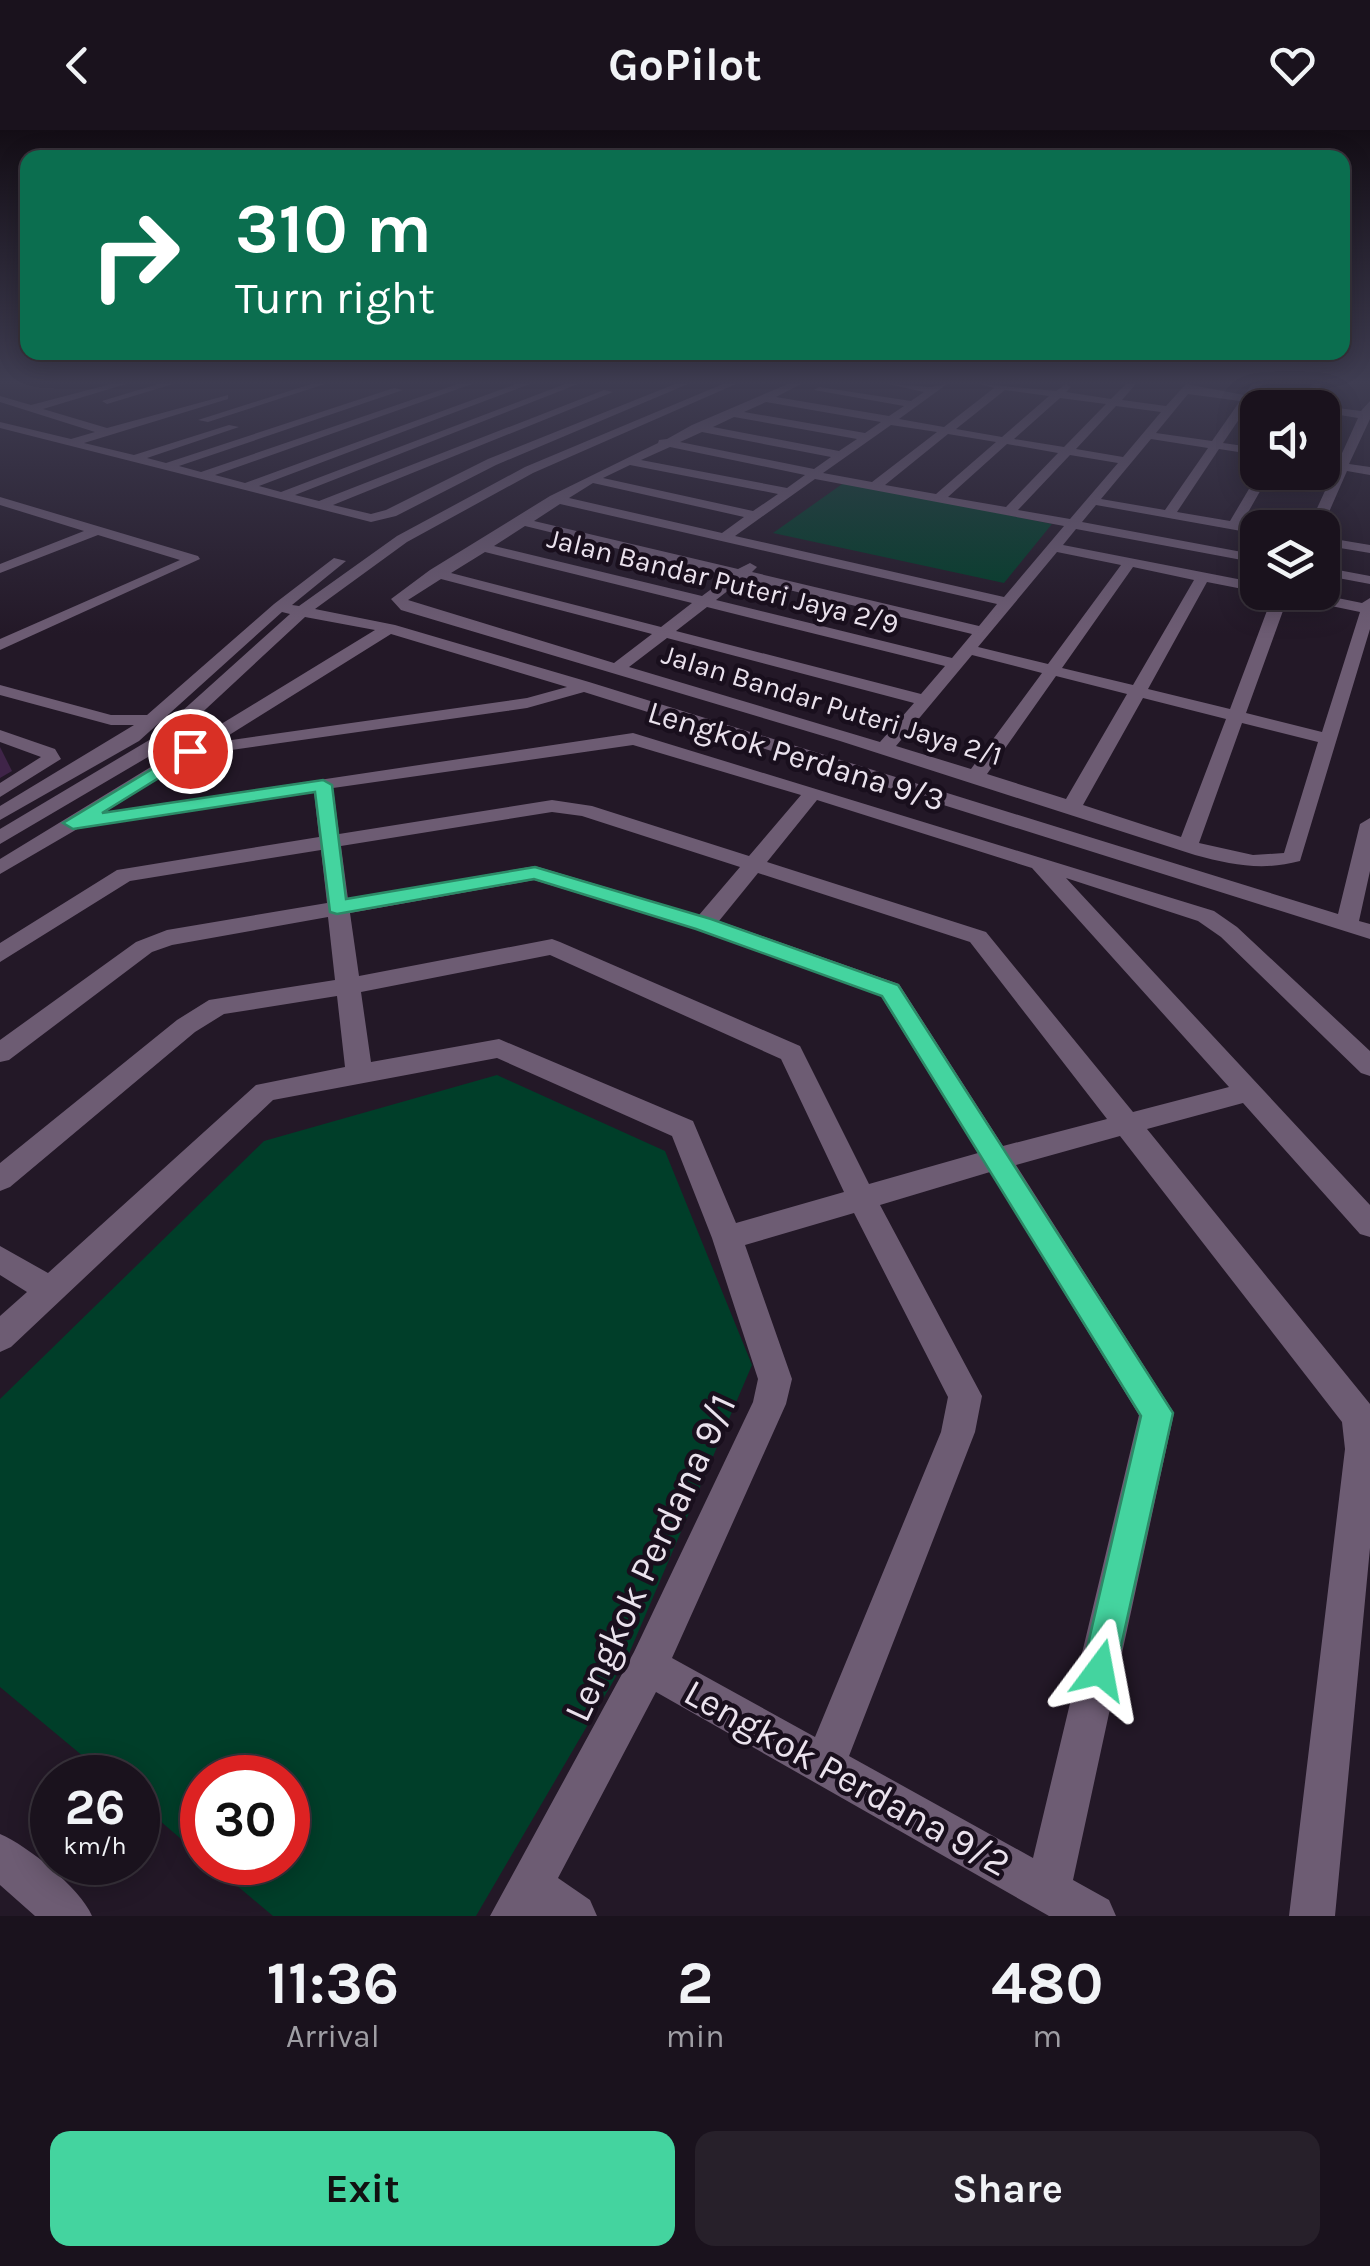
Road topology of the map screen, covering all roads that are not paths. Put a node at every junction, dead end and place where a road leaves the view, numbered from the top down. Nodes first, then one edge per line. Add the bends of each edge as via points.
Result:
1 (166, 467) edge
2 (226, 467) edge
3 (299, 467) edge
4 (356, 467) edge
5 (417, 467) edge
6 (481, 467) edge
7 (516, 467) edge
8 (535, 467) edge
9 (615, 467) edge
10 (661, 467) edge
11 (783, 467) edge
12 (824, 467) edge
13 (899, 467) edge
14 (974, 467) edge
15 (1051, 467) edge
16 (1120, 467) edge
17 (1200, 467) edge
18 (1341, 467) edge
19 (815, 474) junction
20 (201, 476) junction
21 (591, 479) junction
22 (245, 487) junction
23 (874, 487) junction
24 (1255, 490) edge
25 (789, 492) junction
26 (281, 496) junction
27 (555, 499) junction
28 (938, 499) junction
29 (1092, 500) junction
30 (0, 501) edge
31 (320, 506) junction
32 (1323, 510) edge
33 (1008, 512) junction
34 (1169, 514) junction
35 (754, 516) junction
36 (519, 521) junction
37 (1072, 525) junction
38 (1234, 526) junction
39 (1240, 527) edge
40 (98, 530) junction
41 (725, 538) junction
42 (370, 542) dead end
43 (1340, 544) edge
44 (479, 546) junction
45 (0, 547) edge
46 (1054, 547) junction
47 (774, 549) junction
48 (357, 550) dead end
49 (1370, 550) edge
50 (33, 556) junction
51 (1240, 556) edge
52 (1130, 562) junction
53 (0, 570) edge
54 (435, 573) junction
55 (741, 574) junction
56 (1340, 574) edge
57 (1202, 577) junction
58 (1370, 580) edge
59 (1240, 584) edge
60 (1340, 601) edge
61 (704, 602) junction
62 (1007, 602) junction
63 (1369, 606) edge
64 (279, 607) junction
65 (1275, 610) edge
66 (302, 611) junction
67 (389, 628) junction
68 (982, 632) junction
69 (664, 633) junction
70 (0, 645) edge
71 (961, 657) junction
72 (616, 669) junction
73 (1049, 670) junction
74 (584, 686) junction
75 (0, 692) edge
76 (1137, 692) junction
77 (924, 700) junction
78 (1234, 716) junction
79 (152, 720) junction
80 (0, 736) edge
81 (1328, 739) junction
82 (884, 749) junction
83 (190, 751) junction
84 (108, 752) junction
85 (976, 777) junction
86 (323, 785) junction
87 (0, 791) edge
88 (812, 794) junction
89 (1072, 807) junction
90 (0, 814) edge
91 (73, 823) junction
92 (1370, 824) edge
93 (0, 838) edge
94 (330, 842) junction
95 (1188, 845) junction
96 (755, 862) junction
97 (1040, 863) junction
98 (0, 868) edge
99 (337, 908) junction
100 (704, 924) junction
101 (1347, 925) junction
102 (1370, 932) edge
103 (0, 954) edge
104 (347, 986) junction
105 (0, 1054) edge
106 (1370, 1066) edge
107 (359, 1074) junction
108 (1248, 1092) junction
109 (1128, 1124) junction
110 (999, 1158) junction
111 (0, 1179) edge
112 (861, 1198) junction
113 (1370, 1224) edge
114 (727, 1238) junction
115 (0, 1259) edge
116 (51, 1291) junction
117 (0, 1337) edge
118 (648, 1666) junction
119 (824, 1767) junction
120 (0, 1856) edge
121 (1048, 1890) junction
122 (522, 1901) edge
123 (69, 1916) edge
124 (574, 1916) edge
125 (1093, 1916) edge
126 (1312, 1916) edge

1 - 20 street
2 - 20 street
3 - 22 street
4 - 26 street
5 - 31 street
6 - 31 street via 382,517
7 - 42 street
8 - 66 street via 402,539
9 - 21 street
10 - 25 street
11 - 19 street
12 - 19 street
13 - 23 street
14 - 28 street
15 - 33 street
16 - 29 street
17 - 34 street
18 - 32 street
19 - 23 street
19 - 25 street
20 - 22 street
21 - 27 street
21 - 35 street
22 - 26 street
23 - 28 street
24 - 38 street
25 - 35 street
26 - 31 street
27 - 36 street
27 - 41 street
28 - 33 street
29 - 34 street
29 - 37 street
30 - 40 street
33 - 37 street
34 - 38 street
35 - 41 street
36 - 44 street
36 - 55 street
37 - 46 street
37 - 51 street
38 - 39 street
40 - 50 street
40 - 70 street via 194,559
41 - 47 street
43 - 49 street
44 - 54 street
44 - 61 street, Jalan Bandar Puteri Jaya 2/9
45 - 50 street
46 - 52 street
46 - 62 street
47 - 55 street
47 - 62 street
48 - 64 street
50 - 53 street
52 - 57 street
52 - 73 street
54 - 69 street
54 - 72 street, Jalan Bandar Puteri Jaya 2/1 via 399,599 406,607
55 - 61 street
55 - 68 street
56 - 58 street
57 - 59 street
57 - 76 street
60 - 63 street
61 - 69 street
61 - 71 street, Jalan Bandar Puteri Jaya 2/9
62 - 68 street
63 - 81 street
64 - 66 street
64 - 79 street
65 - 78 street
66 - 67 street
66 - 93 street via 158,742
67 - 74 street
67 - 83 street
68 - 71 street
69 - 72 street
69 - 77 street
71 - 73 street, Jalan Bandar Puteri Jaya 2/9
71 - 77 street
72 - 82 street, Jalan Bandar Puteri Jaya 2/1
73 - 76 street, Jalan Bandar Puteri Jaya 2/9
73 - 85 street
74 - 83 street via 527,703
74 - 101 street
75 - 79 street via 111,720
75 - 84 street via 91,734
76 - 78 street, Jalan Bandar Puteri Jaya 2/9
76 - 89 street
77 - 82 street
78 - 81 street, Jalan Bandar Puteri Jaya 2/9
78 - 95 street
79 - 84 street
80 - 87 street via 52,759
81 - 95 street, Jalan Bandar Puteri Jaya 2/1 via 1293,857 1253,861
82 - 85 street, Jalan Bandar Puteri Jaya 2/1
83 - 91 street
84 - 90 street
85 - 89 street, Jalan Bandar Puteri Jaya 2/1
86 - 88 street, Lengkok Perdana 9/3 via 633,738
86 - 91 street, Lengkok Perdana 9/3
86 - 94 street
88 - 96 street
88 - 97 street, Lengkok Perdana 9/3
89 - 95 street, Jalan Bandar Puteri Jaya 2/1
91 - 98 street, Lengkok Perdana 9/3
92 - 101 street
94 - 96 street via 569,806
94 - 99 street
94 - 103 street via 125,876
96 - 100 street
96 - 109 street via 978,937
97 - 106 street, Lengkok Perdana 9/3 via 1206,916
97 - 108 street
99 - 100 street, Lengkok Perdana 9/2 via 535,873
99 - 104 street
99 - 105 street, Lengkok Perdana 9/2 via 155,942
100 - 110 street, Lengkok Perdana 9/2 via 890,990
101 - 102 street
104 - 107 street
104 - 111 street via 218,1006
104 - 112 street via 552,947 579,956 792,1053
107 - 114 street, Lengkok Perdana 9/1 via 499,1048 533,1060 683,1129
107 - 116 street, Lengkok Perdana 9/1 via 265,1092
108 - 109 street
108 - 113 street
109 - 110 street
109 - 126 street via 1358,1416 1362,1450
110 - 112 street
110 - 121 street, Lengkok Perdana 9/2 via 1157,1413
112 - 114 street
112 - 119 street via 966,1396
114 - 118 street, Lengkok Perdana 9/1 via 775,1379
115 - 116 street
116 - 117 street, Lengkok Perdana 9/1
118 - 119 street, Lengkok Perdana 9/2
118 - 122 street, Lengkok Perdana 9/1
119 - 121 street, Lengkok Perdana 9/2
120 - 123 street
121 - 125 street, Lengkok Perdana 9/2
122 - 124 street

